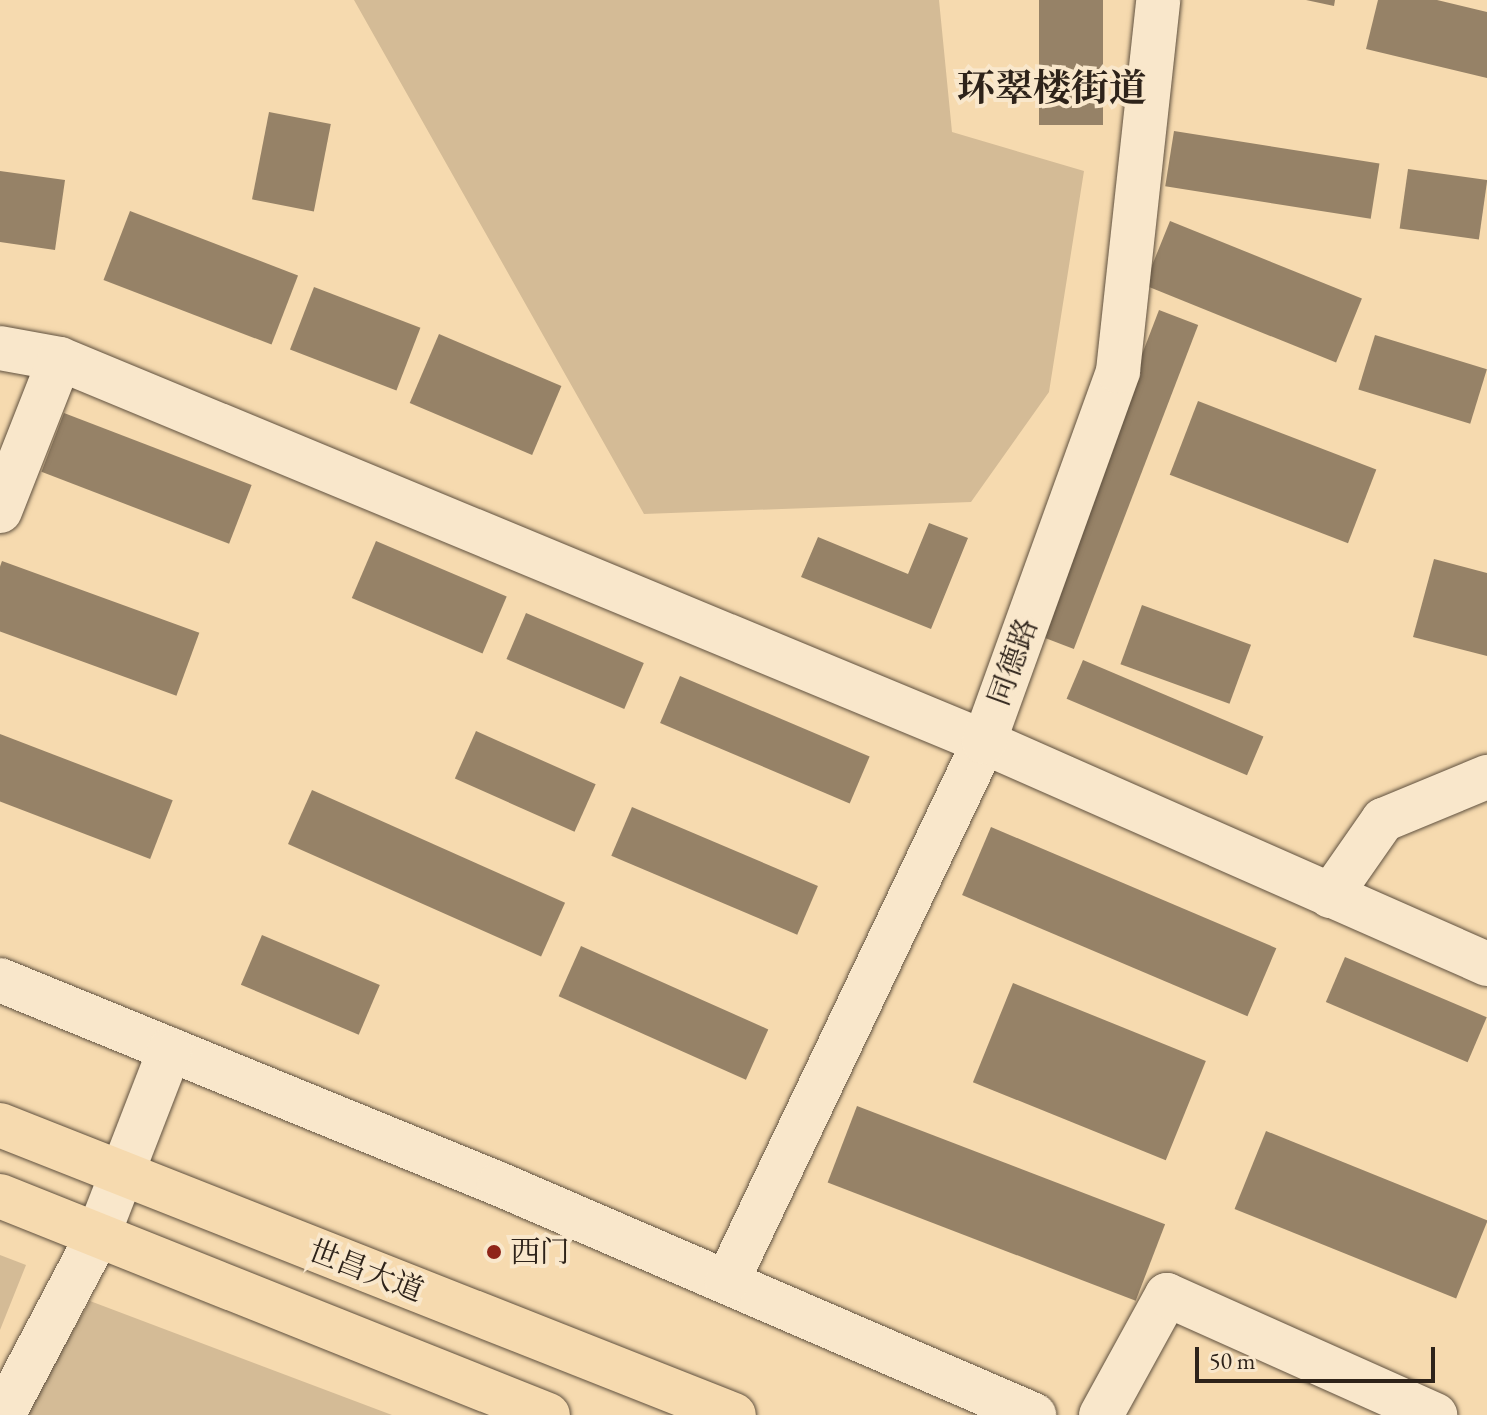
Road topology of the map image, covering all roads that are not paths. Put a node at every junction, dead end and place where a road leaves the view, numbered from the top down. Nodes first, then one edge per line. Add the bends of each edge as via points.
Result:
1 (1158, 0) edge
2 (0, 348) edge
3 (60, 359) junction
4 (0, 511) edge
5 (984, 742) junction
6 (1487, 777) edge
7 (1330, 896) junction
8 (1487, 964) edge
9 (0, 980) edge
10 (170, 1049) junction
11 (0, 1125) edge
12 (123, 1173) junction
13 (0, 1196) edge
14 (98, 1235) junction
15 (727, 1282) junction
16 (3, 1415) edge
17 (548, 1415) edge
18 (734, 1415) edge
19 (1034, 1415) edge
20 (1101, 1415) edge
21 (1435, 1415) edge

1 - 5 street, 同德路 via 1118,371
2 - 3 street
3 - 4 street
3 - 5 street
5 - 7 street
5 - 15 street, 同德路
6 - 7 street via 1383,820
7 - 8 street
9 - 10 street
10 - 12 street
10 - 15 street
11 - 12 main road, 世昌大道
12 - 14 street
12 - 18 main road, 世昌大道
13 - 14 main road
14 - 16 street
14 - 17 main road
15 - 19 street
20 - 21 street via 1167,1295

